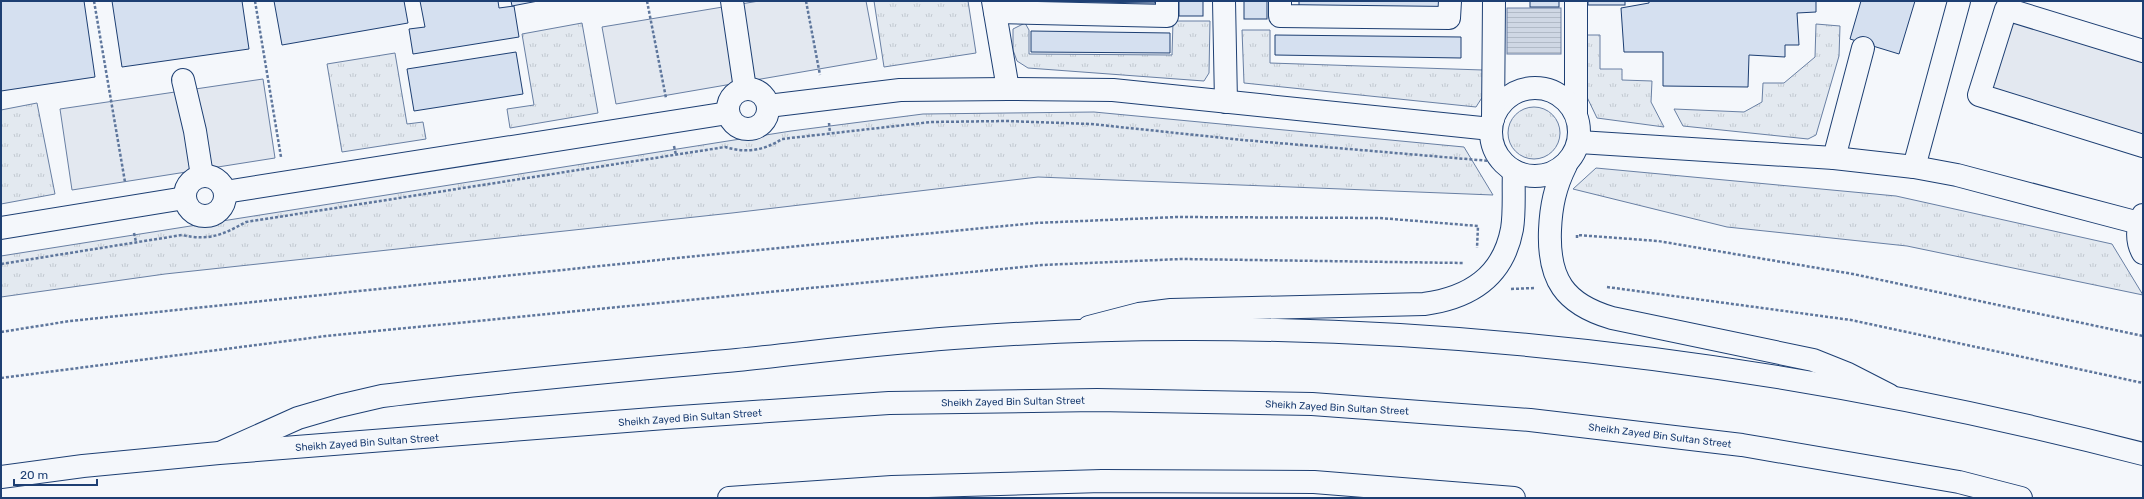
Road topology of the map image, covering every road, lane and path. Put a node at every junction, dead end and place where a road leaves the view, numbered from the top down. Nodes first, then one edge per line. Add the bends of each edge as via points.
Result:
1 (94, 1) edge
2 (255, 1) edge
3 (647, 1) edge
4 (732, 1) edge
5 (806, 1) edge
6 (1167, 1) edge
7 (1224, 1) edge
8 (1280, 1) edge
9 (1450, 1) edge
10 (1494, 1) edge
11 (1576, 1) edge
12 (1959, 1) edge
13 (994, 7) edge
14 (1862, 48) dead end
15 (2143, 51) edge
16 (183, 80) dead end
17 (745, 89) junction
18 (1008, 89) junction
19 (825, 99) junction
20 (1226, 102) junction
21 (768, 106) junction
22 (728, 113) junction
23 (1576, 114) junction
24 (670, 122) junction
25 (1492, 124) junction
26 (830, 133) junction
27 (1579, 142) junction
28 (2143, 146) edge
29 (676, 155) junction
30 (1834, 158) junction
31 (1566, 165) junction
32 (1509, 167) junction
33 (1914, 167) junction
34 (202, 176) junction
35 (285, 182) junction
36 (225, 192) junction
37 (185, 198) junction
38 (130, 207) junction
39 (290, 215) junction
40 (2141, 219) edge
41 (1, 228) edge
42 (1577, 235) dead end
43 (136, 242) junction
44 (2143, 253) edge
45 (1477, 255) dead end
46 (1469, 262) dead end
47 (1, 264) edge
48 (1604, 287) dead end
49 (1542, 288) dead end
50 (1511, 289) dead end
51 (1074, 331) junction
52 (1, 332) edge
53 (2143, 336) edge
54 (1, 378) edge
55 (2143, 383) edge
56 (1890, 396) junction
57 (219, 453) junction
58 (2143, 454) edge
59 (1, 477) edge
60 (729, 498) edge
61 (1514, 498) edge
62 (2021, 498) edge

1 - 38 path
2 - 35 path
3 - 24 path
4 - 17 main road
5 - 19 path
6 - 13 main road via 1167,16
7 - 20 main road
8 - 9 main road via 1280,16 1449,18
10 - 25 main road
11 - 23 main road
12 - 33 main road
13 - 18 main road
14 - 30 main road
15 - 28 main road via 2006,9 1979,95
16 - 34 main road
17 - 21 main road via 756,90
17 - 22 main road via 732,95 727,106
18 - 19 main road via 900,90
18 - 20 main road via 1113,90
19 - 21 main road
19 - 26 path
20 - 25 main road
21 - 22 main road via 765,119 755,128 748,129 735,124
22 - 24 main road
23 - 25 main road via 1569,103 1558,94 1545,89 1530,88 1517,92 1505,100 1496,111
23 - 27 main road via 1580,128
24 - 29 path
24 - 35 main road
25 - 32 main road via 1495,151
26 - 29 path via 782,139 768,147 752,151 724,147
26 - 32 path via 931,122 1091,124
27 - 30 main road
27 - 31 main road
29 - 39 path
30 - 33 main road
31 - 32 main road via 1541,176 1527,176
31 - 56 main road via 1553,195 1549,252 1557,279 1583,306 1597,314 1612,318 1813,360 1848,374
32 - 51 main road via 1512,228 1509,243 1494,270 1483,281 1457,297 1424,304 1171,310 1106,321
33 - 40 main road
34 - 36 main road via 214,177
34 - 37 main road via 190,182
35 - 36 main road
35 - 39 path
36 - 37 main road via 223,206 218,212 205,216 192,212
37 - 38 main road
38 - 41 main road
38 - 43 path
39 - 43 path via 246,222 227,233 213,237 197,239 182,235
40 - 44 main road via 2138,236
42 - 53 path via 1658,241 1853,274
43 - 47 path
45 - 52 path via 1478,226 1388,219 1177,217 1035,223 78,320
46 - 54 path via 1181,259 1042,265 326,336
48 - 55 path via 1851,320
49 - 50 path
51 - 56 main road via 1291,331 1407,336 1522,345 1722,368
51 - 57 main road via 966,337 382,396 298,418
56 - 58 main road
57 - 59 main road, Sheikh Zayed Bin Sultan Street
57 - 62 main road, Sheikh Zayed Bin Sultan Street via 889,403 1097,400 1304,404 1530,420 1742,445 1959,482
60 - 61 main road via 892,487 1102,481 1314,482

